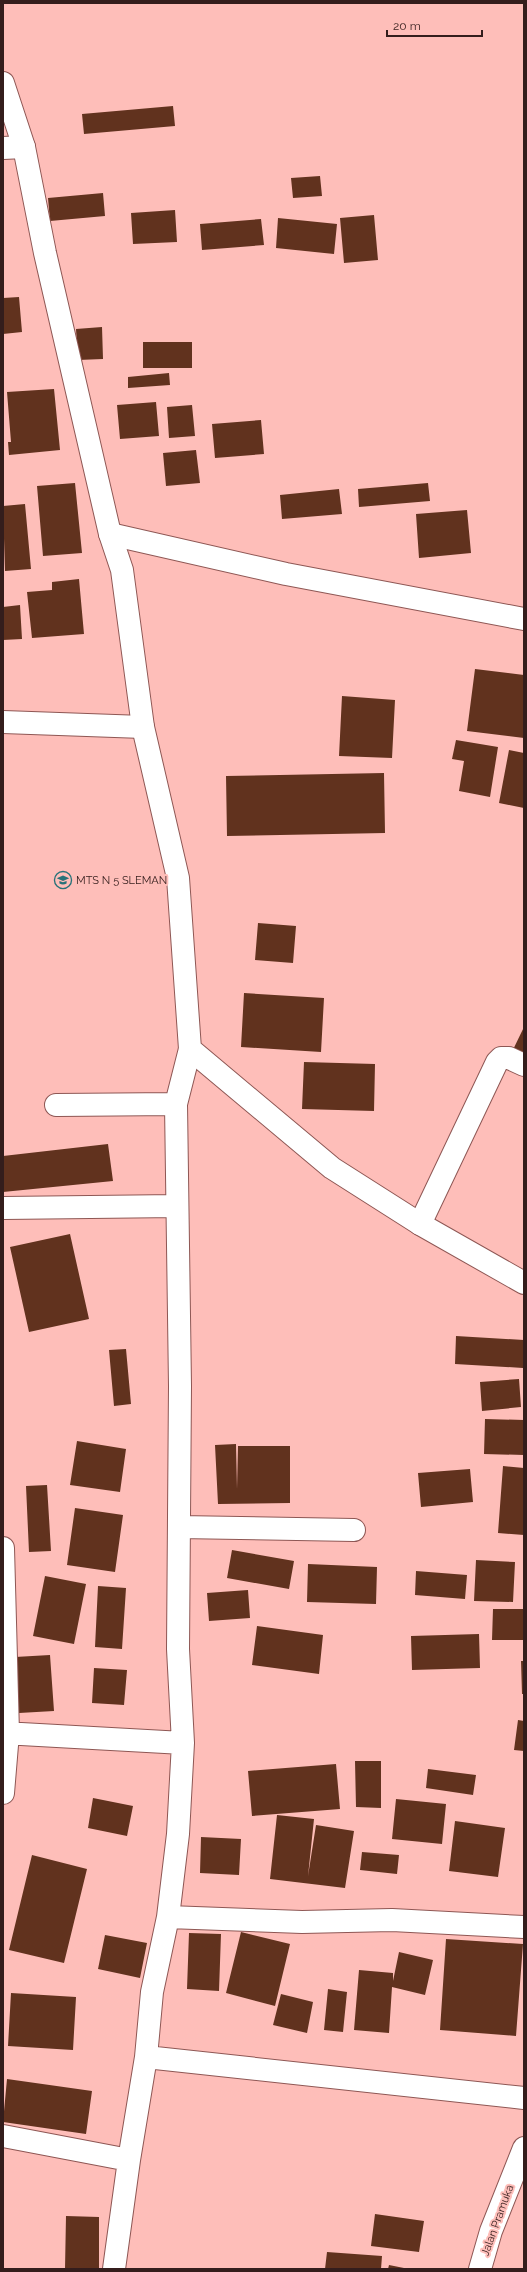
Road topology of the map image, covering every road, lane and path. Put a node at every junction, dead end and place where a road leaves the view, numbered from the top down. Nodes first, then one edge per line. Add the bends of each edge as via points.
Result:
1 (3, 83) edge
2 (14, 148) edge
3 (110, 534) junction
4 (524, 619) edge
5 (3, 722) edge
6 (143, 727) junction
7 (190, 1049) junction
8 (524, 1065) edge
9 (176, 1104) junction
10 (56, 1105) dead end
11 (177, 1206) junction
12 (3, 1208) edge
13 (420, 1224) junction
14 (524, 1283) edge
15 (179, 1527) junction
16 (354, 1530) dead end
17 (3, 1548) edge
18 (5, 1733) edge
19 (183, 1743) junction
20 (3, 1793) edge
21 (168, 1917) junction
22 (524, 1927) edge
23 (146, 2057) junction
24 (524, 2098) edge
25 (3, 2136) edge
26 (524, 2148) edge
27 (129, 2160) junction
28 (114, 2269) edge
29 (480, 2269) edge

1 - 2 street
2 - 3 street via 45,253
3 - 4 street via 286,574
3 - 6 street via 122,570
5 - 6 street
6 - 7 street via 178,878
7 - 9 street
7 - 13 street via 332,1168
8 - 13 street via 509,1058 501,1058 497,1062
9 - 10 street
9 - 11 street
11 - 12 street
11 - 15 street
13 - 14 street
15 - 16 street
15 - 19 street via 178,1649
17 - 18 street
18 - 19 street
18 - 20 street
19 - 21 street via 178,1834
21 - 22 street via 302,1922 392,1920
21 - 23 street via 152,1992
23 - 24 street
23 - 27 street
25 - 27 street
26 - 29 street, Jalan Pramuka via 491,2232
27 - 28 street

